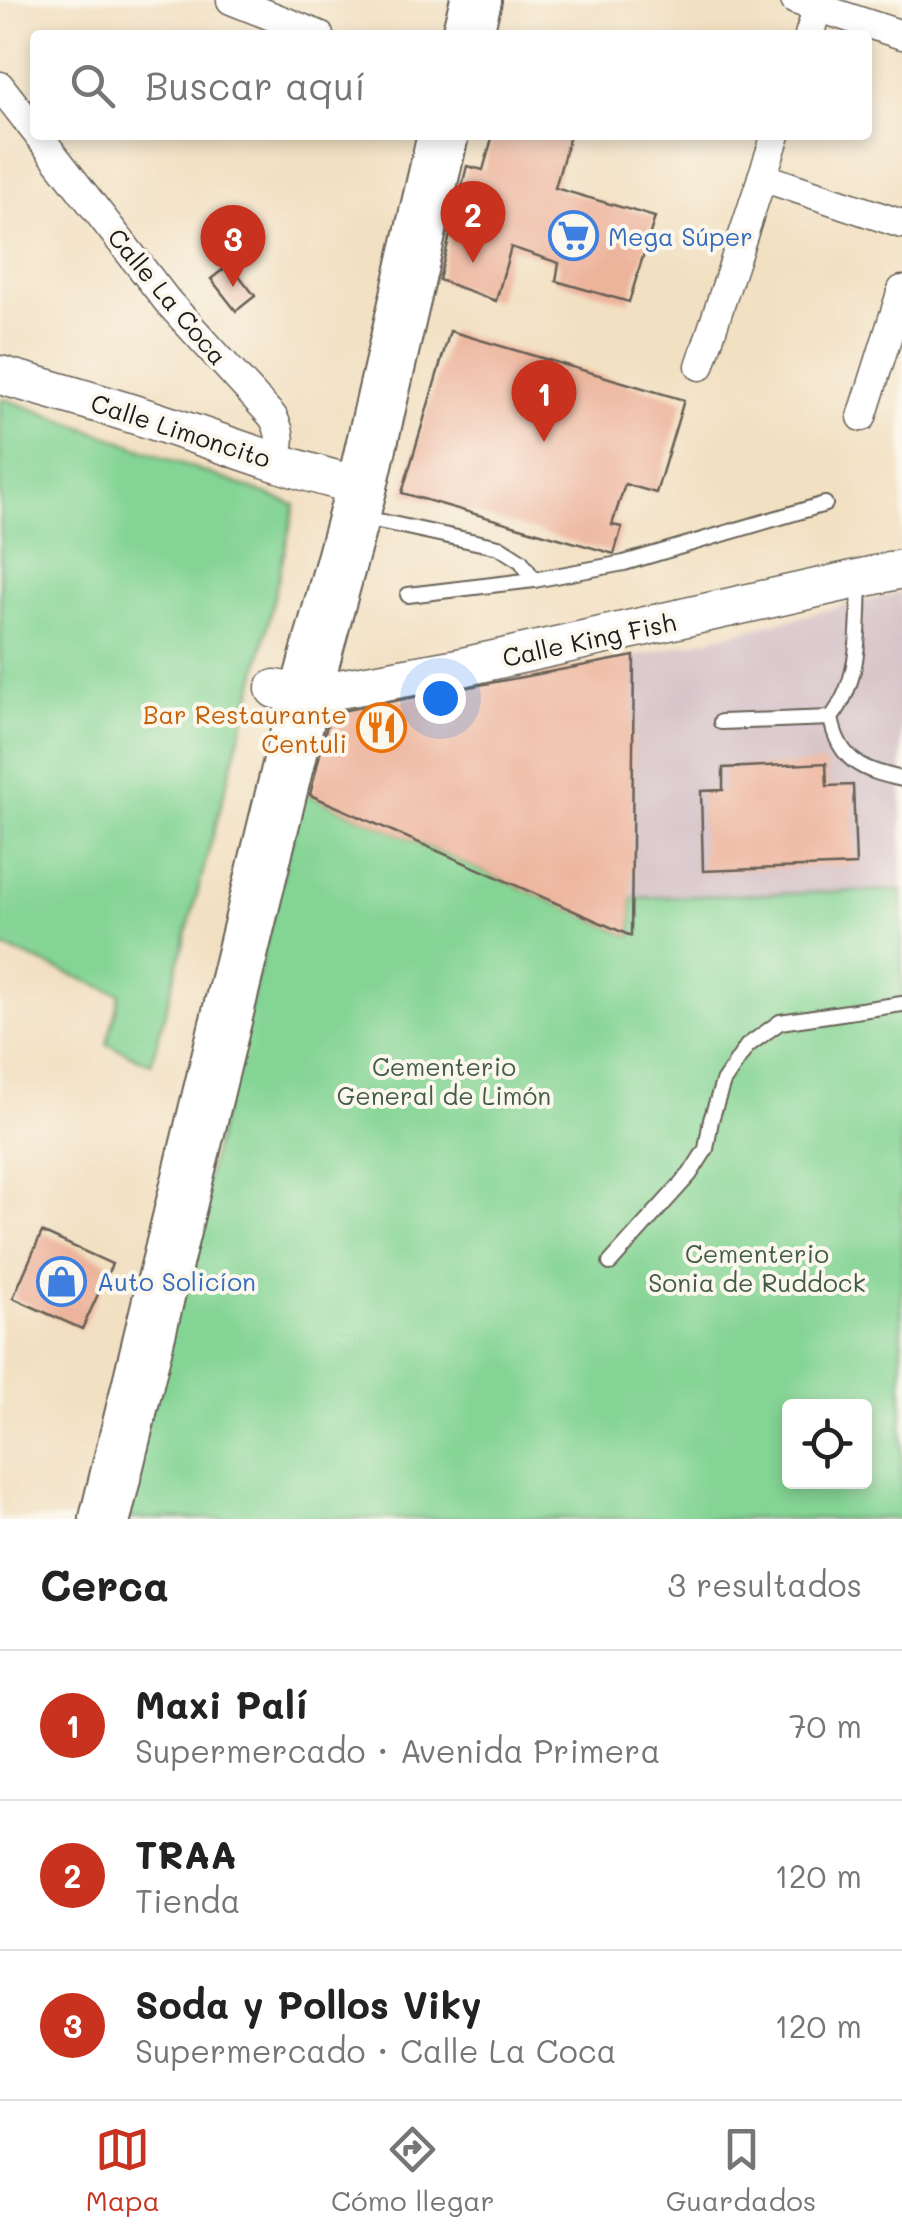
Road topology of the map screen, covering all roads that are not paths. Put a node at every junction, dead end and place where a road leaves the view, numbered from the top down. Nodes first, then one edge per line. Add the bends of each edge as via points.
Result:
1 (231, 0) edge
2 (445, 0) edge
3 (476, 0) edge
4 (806, 4) edge
5 (306, 30) edge
6 (437, 30) edge
7 (469, 30) edge
8 (809, 30) edge
9 (902, 35) edge
10 (0, 86) edge
11 (30, 124) edge
12 (42, 140) edge
13 (411, 140) edge
14 (442, 140) edge
15 (774, 140) edge
16 (762, 176) junction
17 (902, 224) edge
18 (902, 290) edge
19 (700, 366) dead end
20 (0, 375) edge
21 (862, 417) dead end
22 (273, 461) junction
23 (349, 494) junction
24 (825, 504) dead end
25 (902, 569) edge
26 (860, 578) junction
27 (534, 580) junction
28 (408, 595) dead end
29 (290, 692) junction
30 (831, 718) junction
31 (721, 722) dead end
32 (902, 779) edge
33 (902, 1004) edge
34 (610, 1262) dead end
35 (74, 1519) edge
36 (105, 1519) edge

1 - 5 street
2 - 6 highway
3 - 7 highway
4 - 8 street
4 - 9 street
10 - 11 street, Calle La Coca
12 - 22 street, Calle La Coca via 168,302 273,417 281,432
13 - 23 highway
14 - 23 highway
15 - 16 street
16 - 17 street
16 - 19 street
18 - 21 street
20 - 22 street, Calle Limoncito
22 - 23 street, Calle Limoncito
23 - 27 lane via 499,547
23 - 29 highway
24 - 27 lane via 624,563
25 - 26 street, Calle King Fish
26 - 29 street, Calle King Fish via 458,668
26 - 30 lane via 855,664
27 - 28 lane
29 - 35 highway
29 - 36 highway
30 - 31 lane
30 - 32 lane via 852,761
33 - 34 lane via 780,1022 747,1046 723,1082 706,1149

